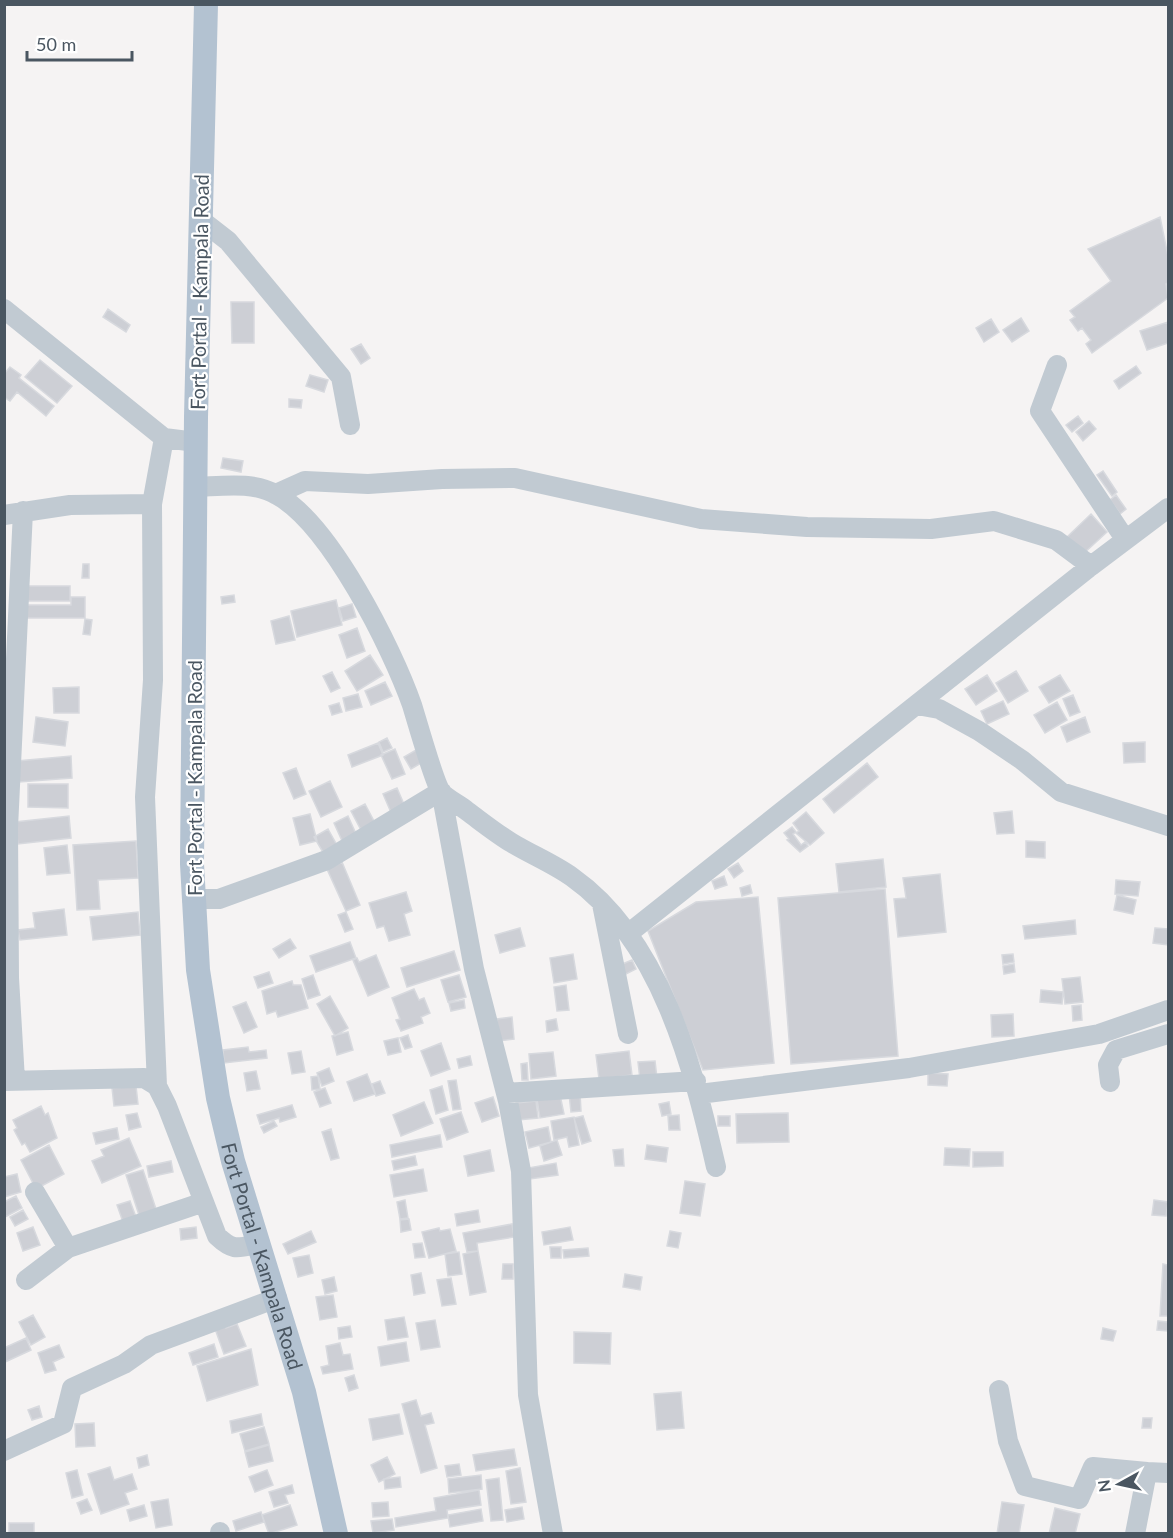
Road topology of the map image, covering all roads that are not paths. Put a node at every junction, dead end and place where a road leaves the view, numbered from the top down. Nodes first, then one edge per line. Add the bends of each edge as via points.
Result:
1 (206, 4) edge
2 (201, 220) junction
3 (4, 309) edge
4 (1057, 365) dead end
5 (350, 425) dead end
6 (164, 438) junction
7 (196, 442) junction
8 (196, 487) junction
9 (276, 494) junction
10 (152, 504) junction
11 (1168, 508) edge
12 (14, 513) edge
13 (1125, 539) junction
14 (1091, 566) junction
15 (917, 705) junction
16 (441, 791) junction
17 (1168, 826) edge
18 (192, 899) junction
19 (601, 902) junction
20 (629, 933) junction
21 (1168, 1010) edge
22 (628, 1034) dead end
23 (1168, 1034) edge
24 (10, 1081) edge
25 (1110, 1082) dead end
26 (157, 1086) junction
27 (697, 1088) junction
28 (506, 1093) junction
29 (716, 1167) dead end
30 (35, 1192) dead end
31 (204, 1202) junction
32 (260, 1243) junction
33 (68, 1248) junction
34 (26, 1280) dead end
35 (277, 1298) junction
36 (999, 1390) dead end
37 (4, 1451) edge
38 (1147, 1472) junction
39 (1168, 1473) edge
40 (336, 1533) edge
41 (553, 1533) edge
42 (1135, 1533) edge

1 - 2 main road, Fort Portal - Kampala Road
2 - 5 street via 228,241 341,377
2 - 7 main road, Fort Portal - Kampala Road
3 - 6 street
4 - 13 street via 1040,411
6 - 7 street
6 - 10 street
7 - 8 main road, Fort Portal - Kampala Road
8 - 9 street via 248,485
8 - 18 main road, Fort Portal - Kampala Road
9 - 14 street via 305,481 368,484 515,478 701,519 807,527 920,529 994,521 1056,540
9 - 16 street via 296,507 327,541 377,628 406,689
10 - 12 street via 70,505
10 - 26 street via 153,681 145,797
11 - 13 street
12 - 24 street via 8,828
13 - 14 street
14 - 15 street
15 - 17 street via 939,709 980,731 1061,792
15 - 20 street
16 - 18 street via 327,860 219,899
16 - 19 street via 511,843 572,877
16 - 28 street via 474,969
18 - 32 main road, Fort Portal - Kampala Road via 198,970 218,1098 233,1161
19 - 20 street
19 - 22 street
20 - 27 street via 672,1014
21 - 27 street via 1099,1034 920,1066
23 - 25 street via 1116,1050 1108,1065
24 - 26 street via 144,1078
26 - 31 street
27 - 28 street
27 - 29 street
28 - 41 street via 521,1171 528,1395
30 - 33 street
31 - 32 street via 217,1236 229,1247
31 - 33 street
32 - 35 main road, Fort Portal - Kampala Road
33 - 34 street
35 - 37 street via 151,1345 124,1364 72,1388 63,1424
35 - 40 main road, Fort Portal - Kampala Road via 325,1474
36 - 38 street via 1008,1441 1025,1486 1079,1499 1093,1467
38 - 39 street
38 - 42 street

